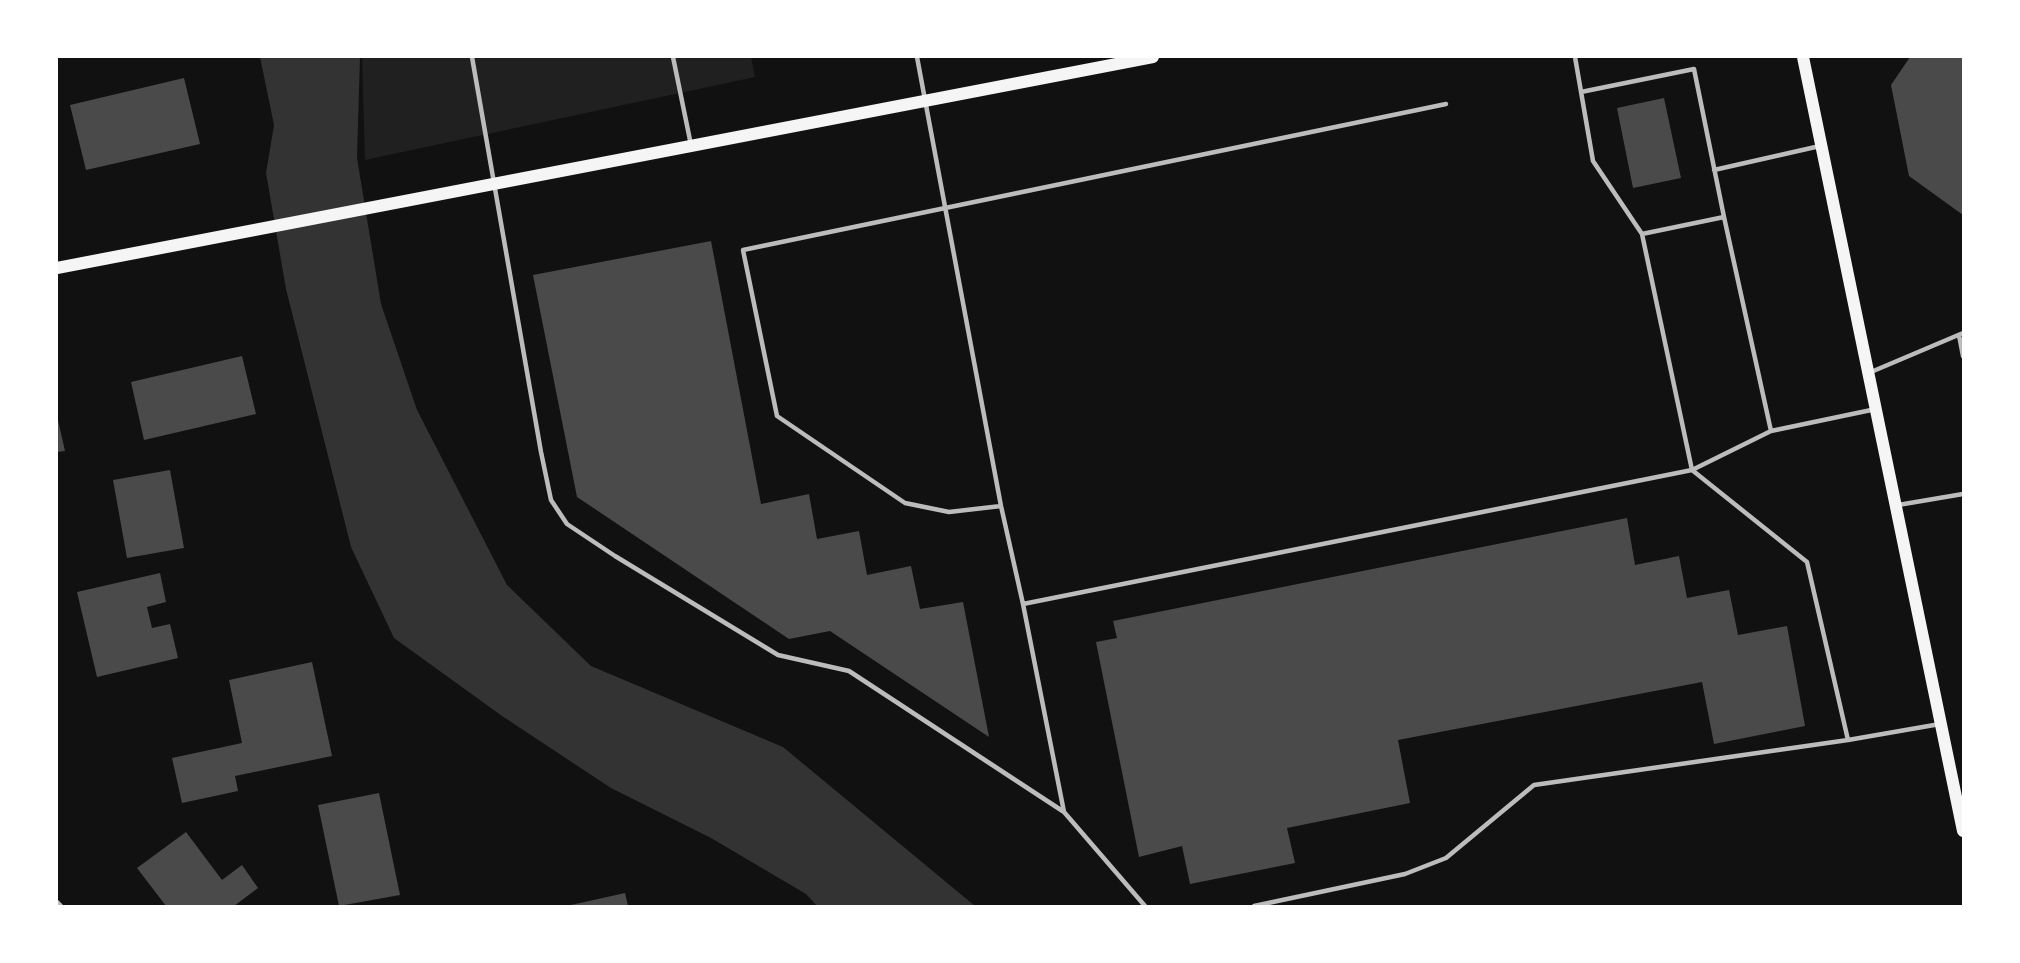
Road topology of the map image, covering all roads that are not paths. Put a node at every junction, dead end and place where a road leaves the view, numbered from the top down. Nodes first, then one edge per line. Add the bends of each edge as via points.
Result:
1 (472, 57) edge
2 (673, 57) edge
3 (917, 57) edge
4 (1153, 57) edge
5 (1575, 57) edge
6 (1803, 57) edge
7 (1581, 92) junction
8 (924, 100) junction
9 (1446, 104) dead end
10 (691, 145) junction
11 (1821, 146) junction
12 (1714, 170) junction
13 (496, 184) junction
14 (945, 208) junction
15 (1724, 217) junction
16 (1642, 234) junction
17 (57, 268) edge
18 (1961, 334) edge
19 (1963, 356) edge
20 (1868, 373) junction
21 (1875, 409) junction
22 (1772, 431) junction
23 (1692, 470) junction
24 (1963, 494) edge
25 (1895, 505) junction
26 (1001, 506) junction
27 (1023, 604) junction
28 (1941, 723) junction
29 (1848, 740) junction
30 (1064, 812) junction
31 (1963, 831) edge
32 (1145, 906) edge
33 (1254, 906) edge

1 - 13 lane
2 - 10 lane
3 - 8 lane
4 - 8 main road
5 - 7 lane
6 - 11 main road
7 - 12 lane via 1694,69
7 - 16 lane via 1593,161
8 - 10 main road
8 - 14 lane
9 - 14 lane
10 - 13 main road
11 - 12 lane
11 - 20 main road
12 - 15 lane
13 - 17 main road
13 - 30 lane via 551,500 567,524 778,655 849,671
14 - 26 lane
14 - 26 lane via 743,250 777,416 905,503 949,512
15 - 16 lane
15 - 22 lane
16 - 23 lane
18 - 19 lane
18 - 20 lane
20 - 21 main road
21 - 22 lane
21 - 25 main road
22 - 23 lane
23 - 27 lane
23 - 29 lane via 1807,562
24 - 25 lane
25 - 28 main road
26 - 27 lane
27 - 30 lane
28 - 29 lane
28 - 31 main road
29 - 33 lane via 1534,785 1446,858 1405,874
30 - 32 lane

